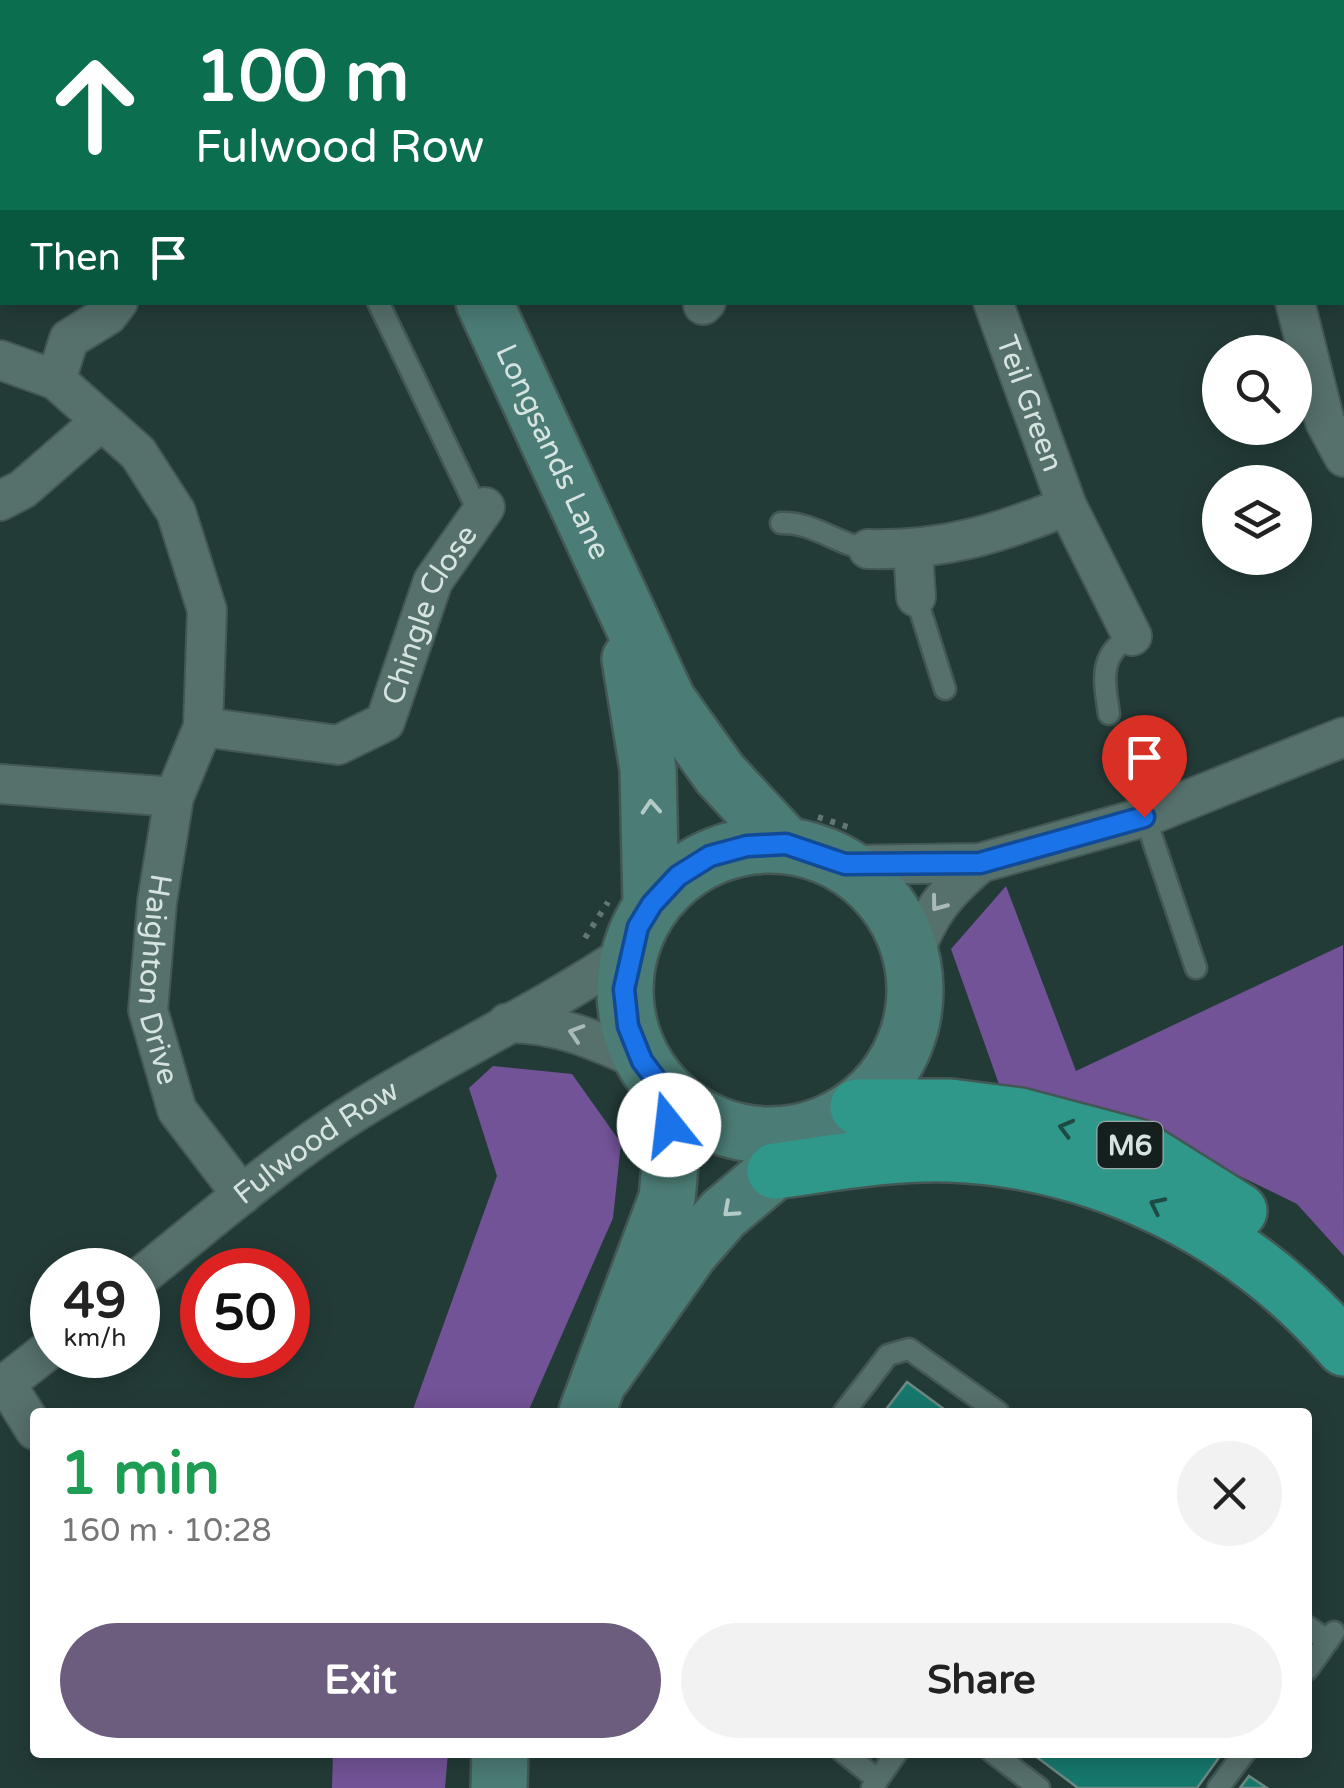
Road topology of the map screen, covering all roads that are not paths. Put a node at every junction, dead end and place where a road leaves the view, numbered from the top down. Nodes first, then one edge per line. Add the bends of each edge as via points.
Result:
1 (116, 305) edge
2 (379, 305) edge
3 (485, 305) edge
4 (994, 305) edge
5 (1296, 305) edge
6 (0, 360) edge
7 (56, 380) junction
8 (100, 422) junction
9 (1344, 457) edge
10 (0, 501) edge
11 (1067, 506) junction
12 (482, 511) joint
13 (781, 523) dead end
14 (868, 549) joint
15 (913, 550) junction
16 (916, 597) joint
17 (620, 602) junction
18 (1132, 636) joint
19 (944, 689) dead end
20 (1109, 714) dead end
21 (203, 727) junction
22 (1344, 737) edge
23 (0, 784) edge
24 (174, 797) junction
25 (1144, 817) junction
26 (786, 844) junction
27 (980, 863) junction
28 (845, 864) junction
29 (632, 914) junction
30 (912, 957) junction
31 (1196, 968) dead end
32 (505, 1023) junction
33 (654, 1077) junction
34 (844, 1115) junction
35 (775, 1171) junction
36 (242, 1196) junction
37 (160, 1261) edge
38 (1344, 1315) edge
39 (1344, 1348) edge
40 (30, 1365) edge
41 (3, 1386) edge
42 (595, 1394) edge
43 (847, 1408) edge
44 (992, 1408) edge
45 (30, 1423) edge
46 (1312, 1629) edge
47 (1312, 1663) edge
48 (500, 1758) edge
49 (849, 1758) edge
50 (894, 1758) edge
51 (1000, 1758) edge
52 (1241, 1758) edge
53 (875, 1783) edge
54 (499, 1788) edge
55 (1040, 1788) edge
56 (1218, 1788) edge

1 - 7 street via 69,339
2 - 12 lane
3 - 17 main road, Longsands Lane
4 - 11 street, Teil Green
5 - 9 street via 1325,422
6 - 7 street, Haighton Drive
7 - 8 street, Haighton Drive
8 - 10 street
8 - 21 street, Haighton Drive via 138,453 176,512 206,610
11 - 15 street, Teil Green via 995,536
11 - 18 street, Teil Green
12 - 21 street, Chingle Close via 433,580 384,722 338,745
13 - 14 lane via 807,525
14 - 15 street, Teil Green
15 - 16 street
16 - 19 lane
17 - 26 main road via 689,734
29 -> 17 main road via 648,769
18 - 20 lane via 1107,658
21 - 24 street, Haighton Drive
22 - 25 street
23 - 24 street
24 - 36 street, Haighton Drive via 148,1010 177,1110
25 - 27 street
25 - 31 lane
26 - 28 main road
26 - 29 main road via 710,856
27 - 28 street
27 -> 30 street via 942,896
28 - 30 main road via 876,889
29 - 32 street, Fulwood Row via 580,984
29 - 33 main road via 624,989 628,1026
30 - 34 main road via 916,999 908,1040 888,1077
33 -> 32 street via 579,1032
32 - 36 street, Fulwood Row via 353,1113
33 - 34 main road via 712,1123 744,1134 788,1135
33 - 42 main road via 671,1156 667,1198
34 - 35 main road
38 -> 34 highway, M6 via 1260,1224 1137,1147 1020,1116 950,1107
39 -> 35 highway via 1265,1270 1204,1228 1064,1171 949,1154
35 -> 42 main road via 690,1252
36 - 37 street, Fulwood Row
40 - 41 street
41 - 45 street
43 - 44 lane via 888,1354 909,1349
46 - 47 lane via 1331,1636
48 - 54 main road
49 - 53 lane
50 - 53 lane
51 - 55 lane
52 - 56 lane

